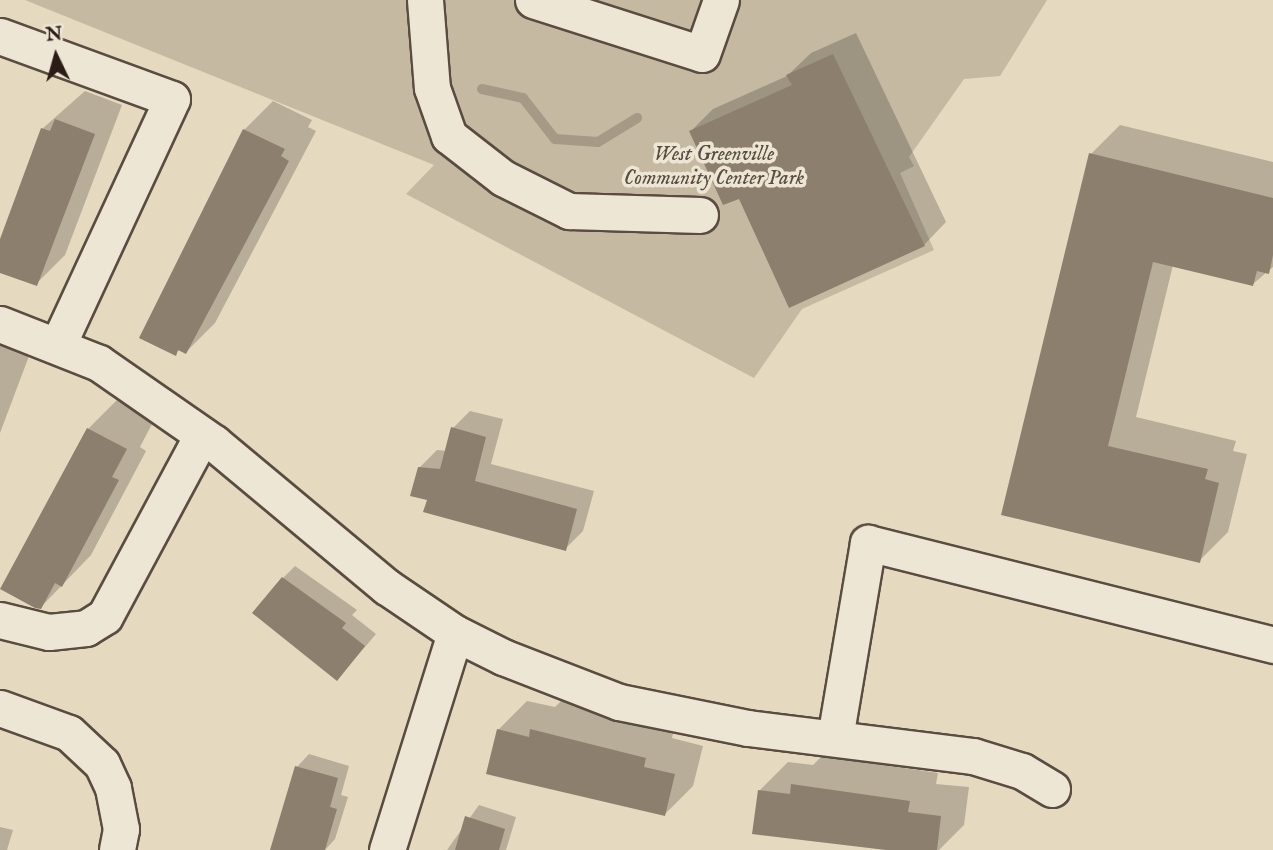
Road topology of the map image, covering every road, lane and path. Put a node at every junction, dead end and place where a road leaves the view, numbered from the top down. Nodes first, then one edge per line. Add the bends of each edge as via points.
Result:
1 (425, 0) edge
2 (533, 0) edge
3 (721, 0) edge
4 (0, 36) edge
5 (700, 215) dead end
6 (0, 324) edge
7 (58, 345) junction
8 (202, 435) junction
9 (0, 620) edge
10 (455, 633) junction
11 (1273, 645) edge
12 (0, 708) edge
13 (835, 738) junction
14 (1052, 789) dead end
15 (117, 850) edge
16 (387, 850) edge

1 - 5 lane via 432,88 449,136 503,178 569,211
2 - 3 lane via 702,54
4 - 7 lane via 172,99
6 - 7 lane
7 - 8 lane via 99,363
8 - 9 lane via 105,616 86,628 48,632
8 - 10 lane via 387,587
10 - 13 lane via 563,683 619,702 738,726
10 - 16 lane
11 - 13 lane via 868,543
12 - 15 lane via 69,733 102,764 113,788 121,829
13 - 14 lane via 973,756 1022,771

